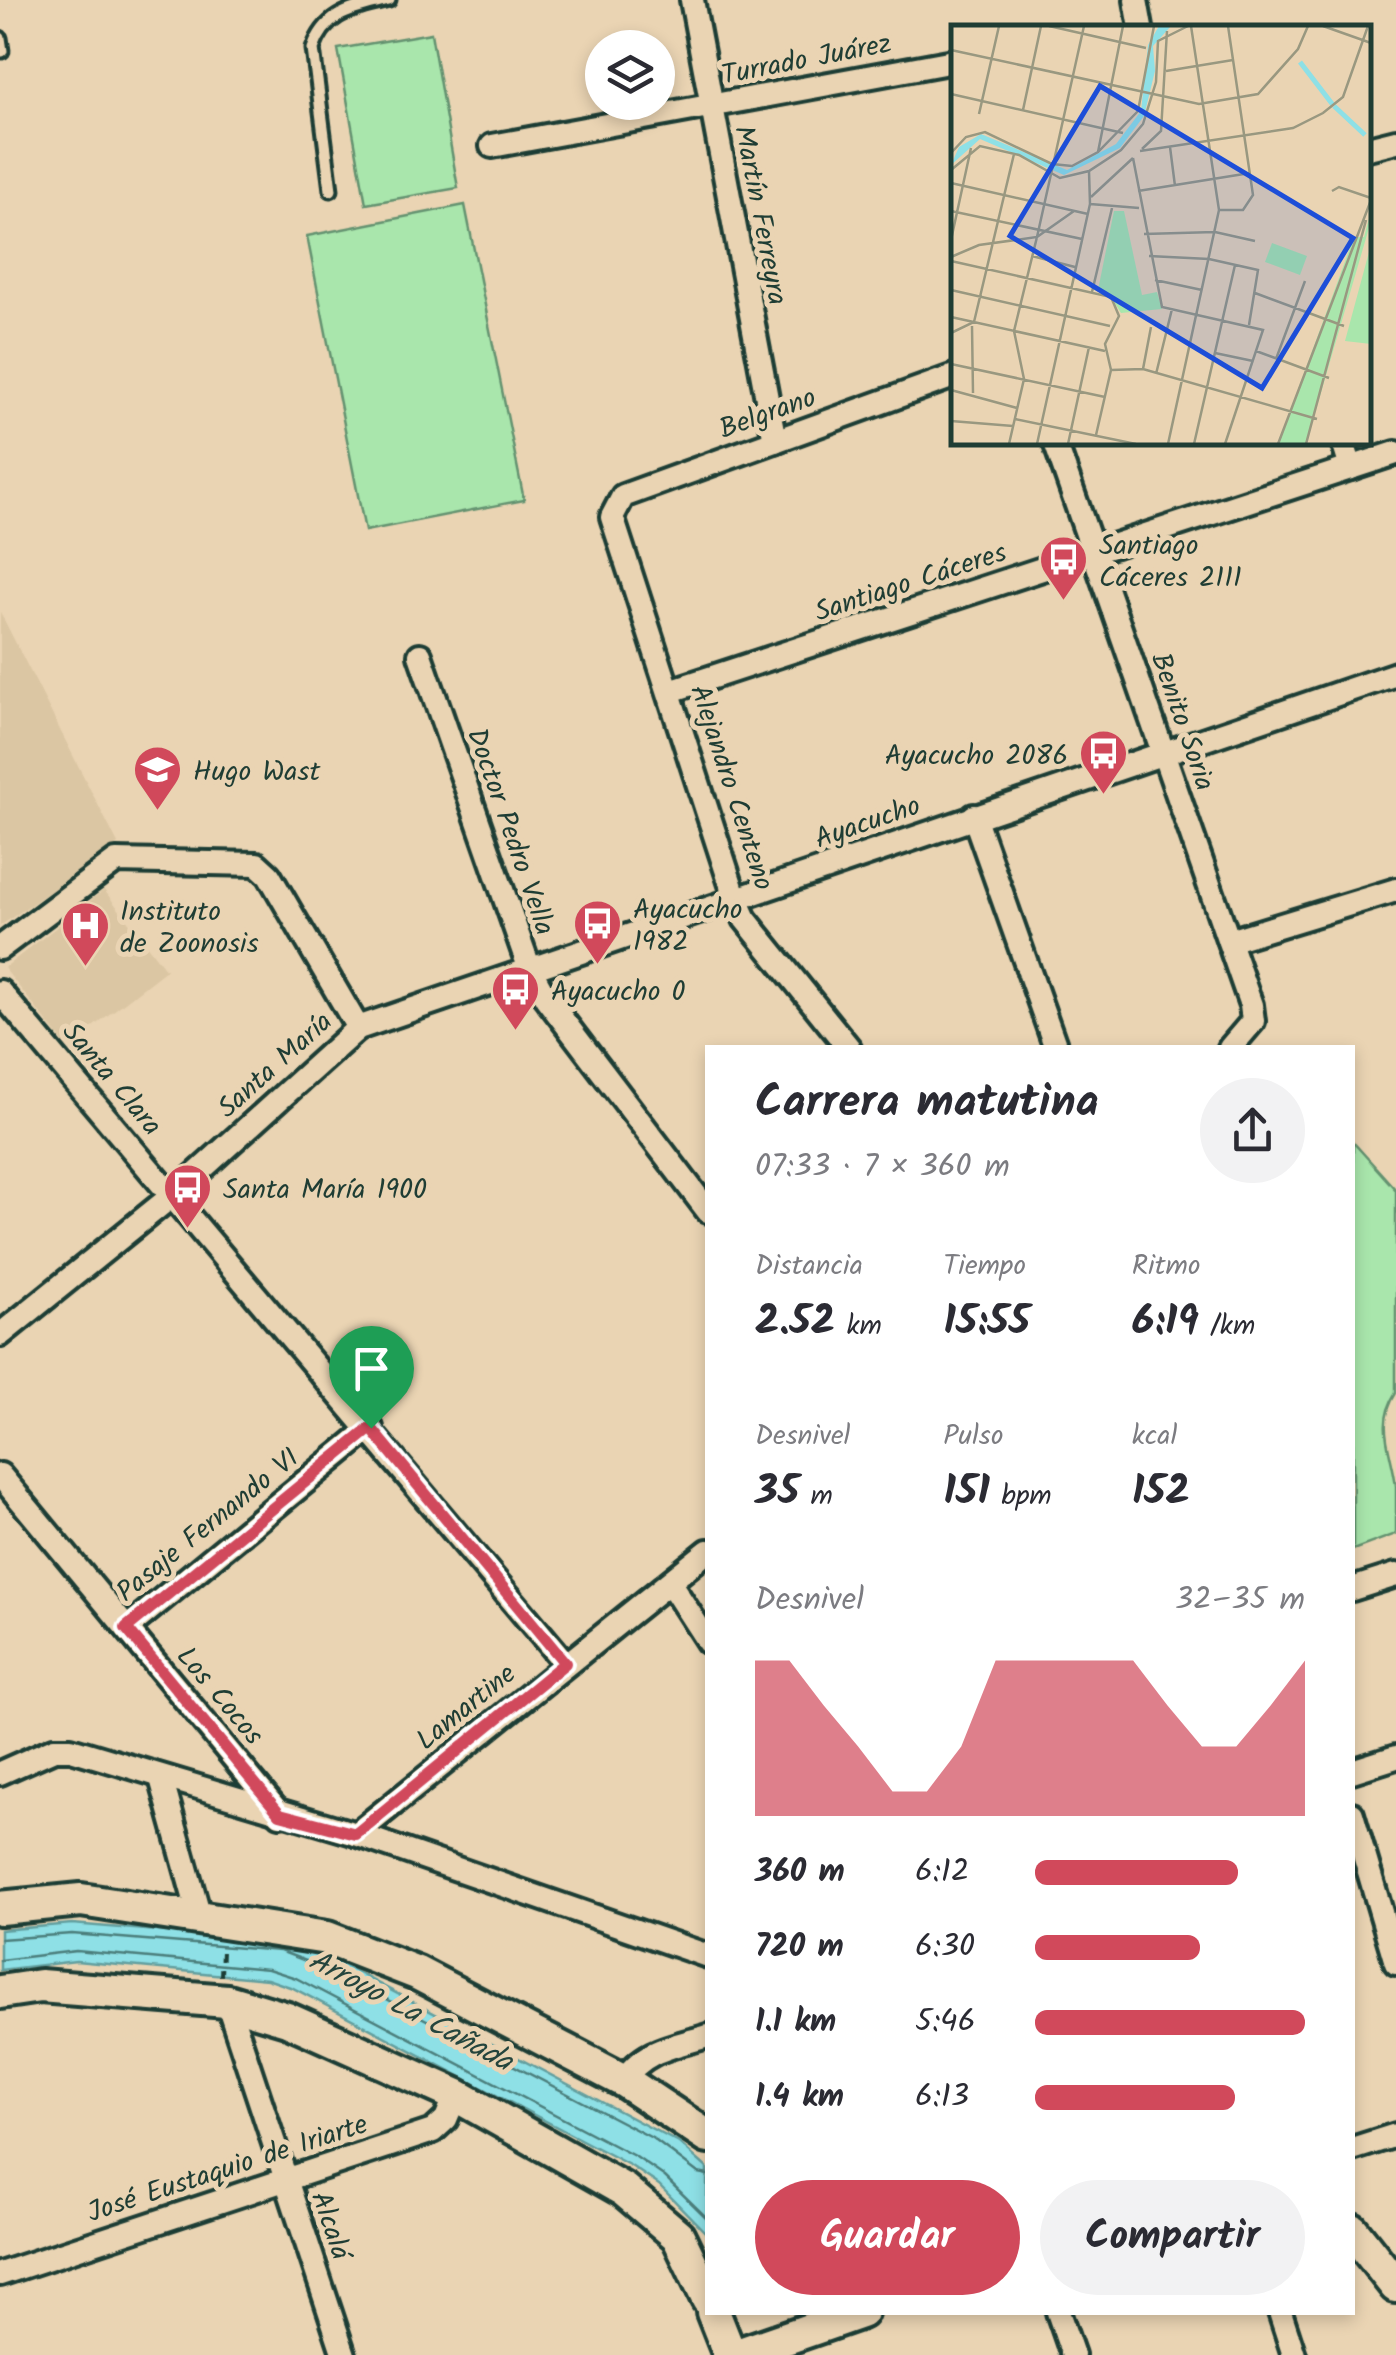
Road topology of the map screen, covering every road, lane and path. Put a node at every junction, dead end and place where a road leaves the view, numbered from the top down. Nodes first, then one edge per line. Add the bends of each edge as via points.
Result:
1 (389, 0) edge
2 (692, 0) edge
3 (1136, 0) edge
4 (1139, 25) edge
5 (951, 63) edge
6 (710, 106) junction
7 (1396, 142) edge
8 (492, 146) dead end
9 (1371, 147) edge
10 (331, 190) dead end
11 (951, 377) edge
12 (775, 442) junction
13 (1056, 445) edge
14 (1344, 445) edge
15 (1396, 453) edge
16 (1351, 468) junction
17 (612, 517) joint
18 (1094, 552) junction
19 (420, 655) dead end
20 (1396, 674) edge
21 (670, 691) junction
22 (1164, 752) junction
23 (974, 816) junction
24 (1396, 890) edge
25 (735, 897) junction
26 (1229, 941) junction
27 (0, 948) edge
28 (529, 968) junction
29 (0, 992) edge
30 (358, 1028) junction
31 (848, 1045) edge
32 (1055, 1045) edge
33 (1233, 1045) edge
34 (172, 1195) junction
35 (705, 1207) edge
36 (0, 1336) edge
37 (371, 1428) junction
38 (0, 1475) edge
39 (705, 1554) edge
40 (1396, 1575) edge
41 (670, 1583) junction
42 (1355, 1588) edge
43 (126, 1628) junction
44 (705, 1637) edge
45 (565, 1663) junction
46 (1396, 1757) edge
47 (1355, 1771) edge
48 (0, 1774) edge
49 (161, 1778) junction
50 (280, 1814) junction
51 (1355, 1824) edge
52 (356, 1834) junction
53 (0, 1908) edge
54 (212, 1919) junction
55 (705, 1955) edge
56 (1396, 1963) edge
57 (0, 1992) edge
58 (223, 2000) junction
59 (705, 2037) edge
60 (624, 2081) junction
61 (456, 2095) junction
62 (705, 2135) edge
63 (1396, 2135) edge
64 (1355, 2148) edge
65 (284, 2178) junction
66 (1355, 2234) edge
67 (0, 2274) edge
68 (1396, 2286) edge
69 (705, 2292) edge
70 (715, 2315) edge
71 (854, 2315) edge
72 (1059, 2315) edge
73 (1281, 2315) edge
74 (812, 2333) edge
75 (737, 2354) edge
76 (344, 2355) edge
77 (1073, 2355) edge
78 (1294, 2355) edge

1 - 10 lane via 332,17 313,49
2 - 6 street, Martín Ferreyra
3 - 4 street
5 - 6 street, Turrado Juárez
6 - 8 street, Turrado Juárez
6 - 12 street, Martín Ferreyra
7 - 9 street
11 - 12 street, Belgrano
12 - 17 street, Belgrano via 623,496
13 - 18 street, Benito Soria
14 - 16 street
15 - 16 street, Santiago Cáceres
16 - 18 street, Santiago Cáceres
17 - 21 street, Alejandro Centeno
18 - 21 street, Santiago Cáceres
18 - 22 street, Benito Soria
19 - 28 street, Doctor Pedro Vella
20 - 22 street, Ayacucho
21 - 25 street, Alejandro Centeno
22 - 23 street, Ayacucho
22 - 26 street, Benito Soria
23 - 25 street, Ayacucho
23 - 32 street
24 - 26 street
25 - 28 street, Ayacucho
25 - 31 street, Alejandro Centeno
26 - 33 street, Benito Soria via 1253,1021
27 - 30 street via 116,861 257,864
28 - 30 street, Ayacucho
28 - 35 street, Doctor Pedro Vella
29 - 34 street, Santa Clara
30 - 34 street, Santa María
34 - 36 street, Santa María
34 - 37 street, Santa Clara
37 - 43 street, Pasaje Fernando VI
37 - 45 street, Santa Clara
38 - 43 street, Los Cocos
39 - 41 street, Lamartine
40 - 42 street
41 - 44 street
41 - 45 street, Lamartine
43 - 50 street, Los Cocos
45 - 52 street, Lamartine
46 - 47 street
48 - 49 street via 54,1749 71,1749
49 - 50 street
49 - 54 street
50 - 52 street
51 - 56 street
52 - 55 street
53 - 54 main road via 81,1900
54 - 58 path
54 - 60 main road via 327,1938 387,1959
57 - 58 main road via 40,1986
58 - 61 main road via 288,2018
58 - 65 street, Alcalá
59 - 60 street via 634,2063
60 - 62 main road
61 - 65 street, José Eustaquio de Iriarte via 433,2131
61 - 69 main road via 662,2218 691,2257
63 - 64 street
65 - 67 street, José Eustaquio de Iriarte
65 - 76 street, Alcalá
66 - 68 main road
70 - 75 main road
71 - 74 main road
72 - 77 street
73 - 78 street
74 - 75 main road

